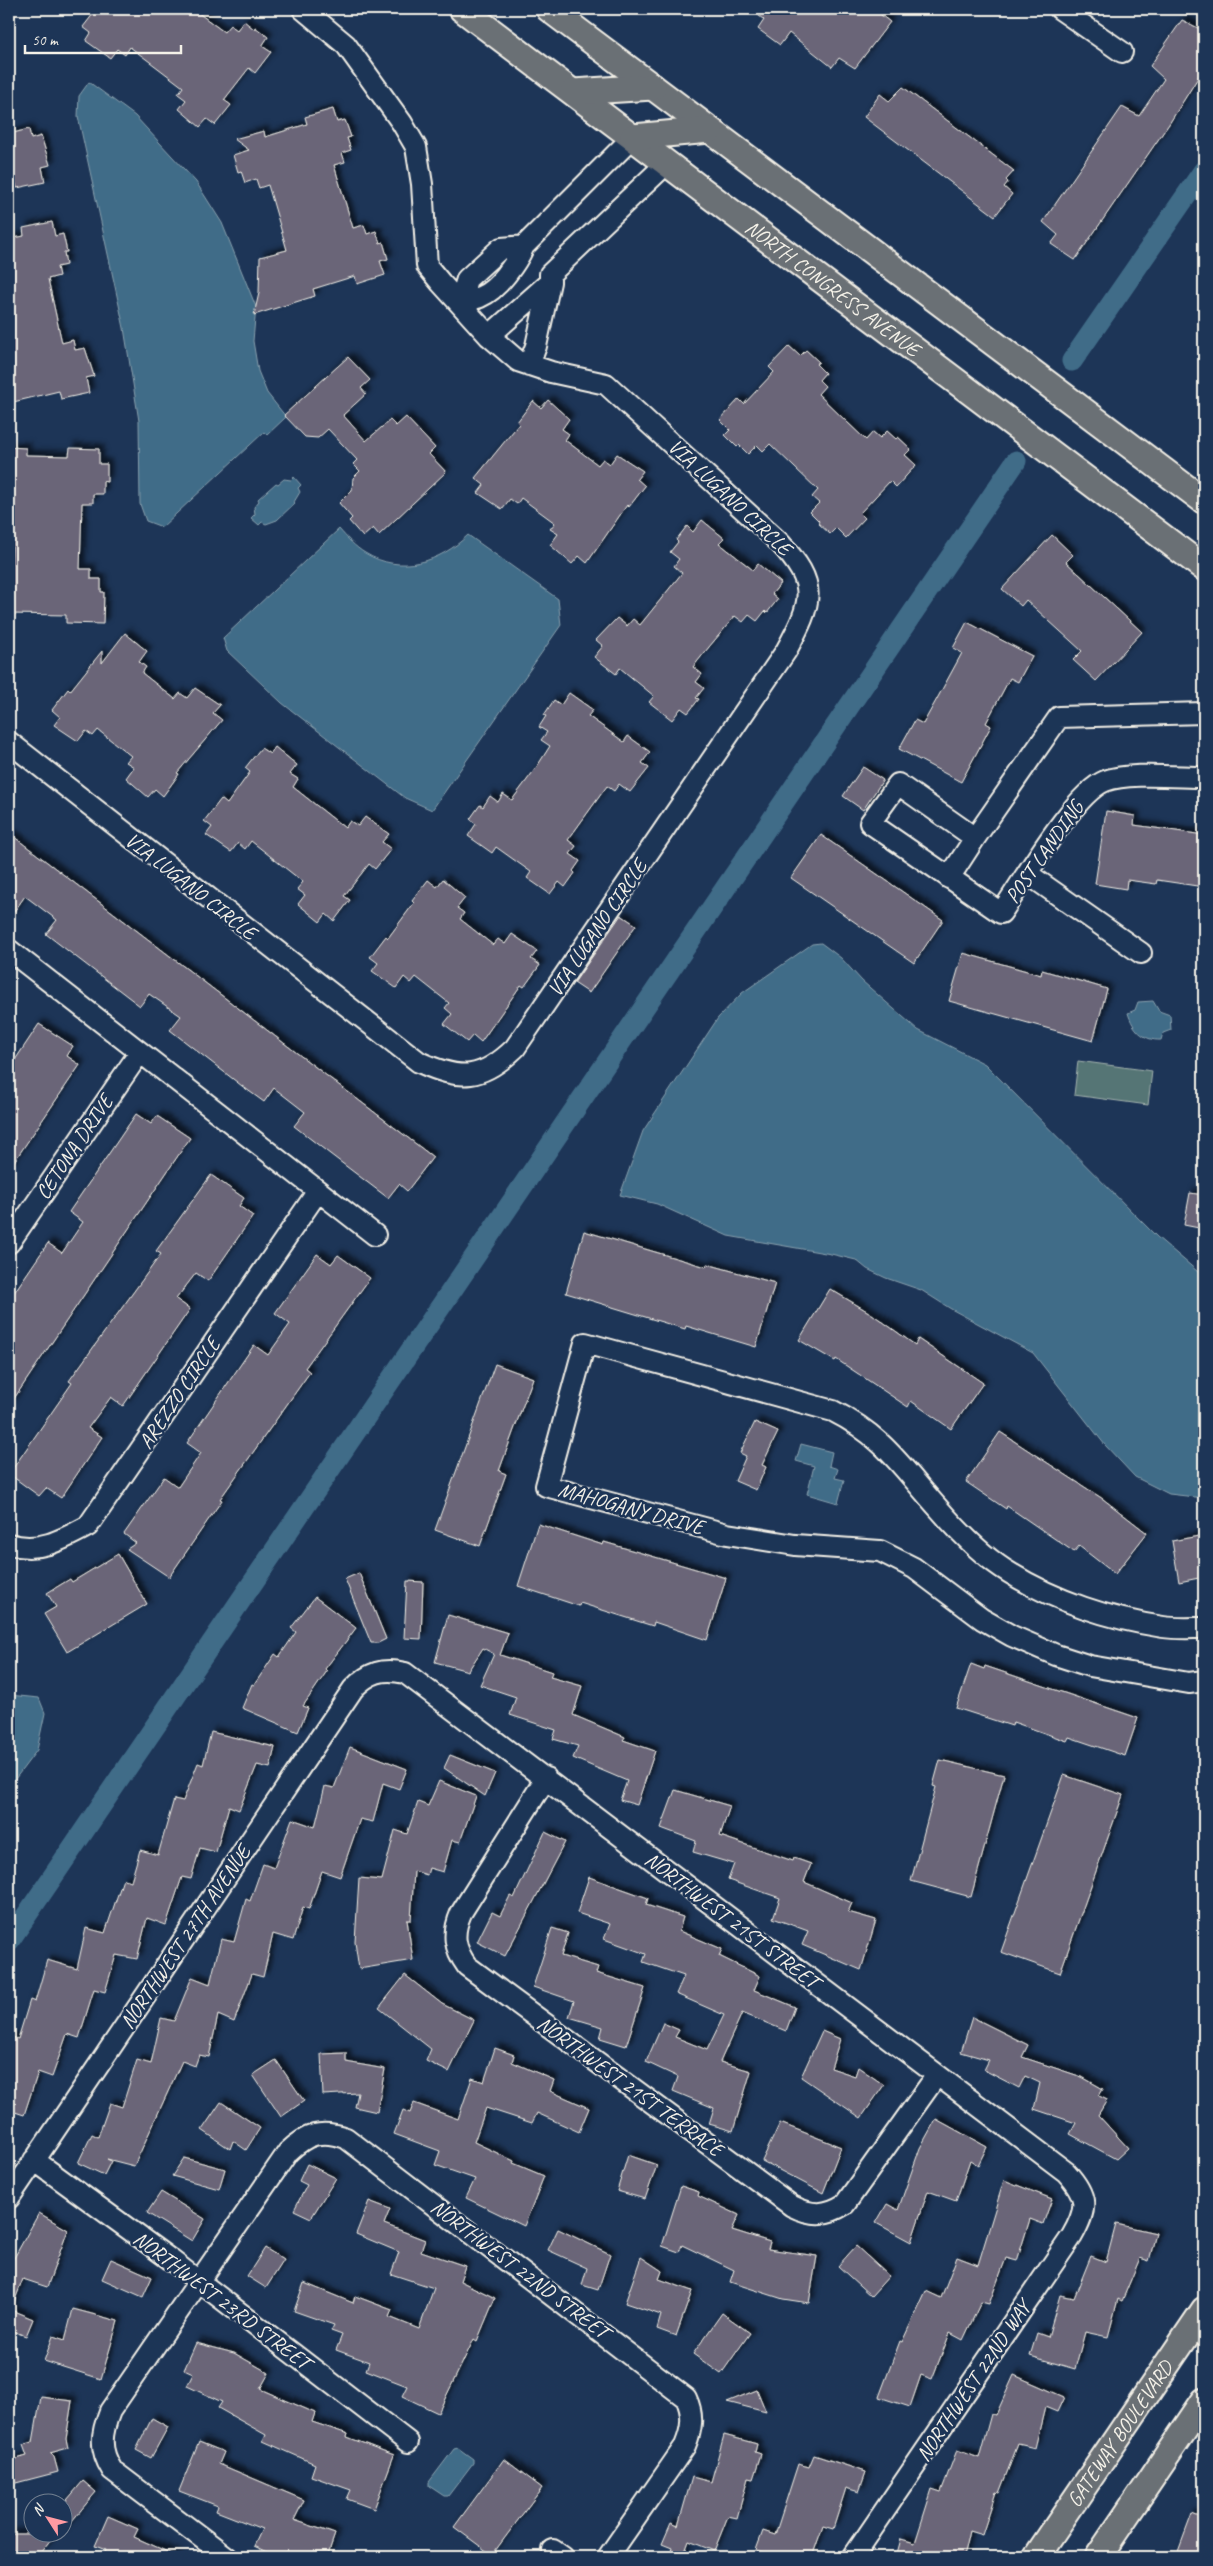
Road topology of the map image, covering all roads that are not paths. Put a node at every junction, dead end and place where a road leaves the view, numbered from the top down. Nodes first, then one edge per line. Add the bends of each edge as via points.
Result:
1 (303, 9) edge
2 (462, 9) edge
3 (549, 9) edge
4 (1060, 9) edge
5 (1122, 52) dead end
6 (653, 87) junction
7 (573, 92) junction
8 (710, 130) junction
9 (633, 137) junction
10 (667, 163) junction
11 (550, 282) junction
12 (460, 302) junction
13 (489, 336) junction
14 (529, 365) junction
15 (1204, 501) edge
16 (1204, 568) edge
17 (1204, 713) edge
18 (9, 742) edge
19 (1204, 777) edge
20 (976, 838) junction
21 (1028, 874) junction
22 (949, 878) junction
23 (9, 950) edge
24 (1141, 952) dead end
25 (140, 1052) junction
26 (318, 1191) junction
27 (375, 1235) dead end
28 (9, 1243) edge
29 (9, 1544) edge
30 (1204, 1628) edge
31 (364, 1678) joint
32 (1204, 1681) edge
33 (546, 1778) junction
34 (937, 2075) junction
35 (34, 2160) junction
36 (9, 2198) edge
37 (1084, 2201) joint
38 (198, 2281) junction
39 (1204, 2310) edge
40 (1204, 2401) edge
41 (408, 2442) dead end
42 (226, 2557) edge
43 (608, 2557) edge
44 (853, 2557) edge
45 (1036, 2557) edge
46 (1098, 2557) edge

1 - 12 street, VIA LUGANO CIRCLE via 346,45 416,147 422,184 427,266
2 - 7 main road, NORTH CONGRESS AVENUE
3 - 6 main road
4 - 5 street
6 - 7 main road
6 - 8 main road
7 - 9 main road, NORTH CONGRESS AVENUE
8 - 9 main road
8 - 15 main road
9 - 10 main road, NORTH CONGRESS AVENUE
9 - 12 street via 524,246 501,248 467,279
10 - 11 street via 550,274
10 - 16 main road, NORTH CONGRESS AVENUE
11 - 13 street
11 - 14 street
12 - 13 street, VIA LUGANO CIRCLE
13 - 14 street, VIA LUGANO CIRCLE via 518,361
14 - 18 street, VIA LUGANO CIRCLE via 606,384 617,392 779,542 797,562 808,582 808,597 798,629 786,651 521,1040 501,1062 482,1073 464,1075 434,1069 419,1062
17 - 20 street via 1059,717
19 - 21 street, POST LANDING via 1120,777 1092,787 1064,820
20 - 22 street
20 - 22 street via 898,784 870,823
21 - 22 street, POST LANDING via 1001,914
21 - 24 street
23 - 25 street
25 - 26 street
25 - 28 street, CETONA DRIVE
26 - 27 street
26 - 29 street, AREZZO CIRCLE via 88,1526 56,1544 19,1547
30 - 32 street, MAHOGANY DRIVE via 1164,1628 1120,1619 1044,1591 1009,1573 958,1530 900,1461 877,1439 833,1410 584,1343 546,1486 727,1534 795,1545 880,1551 914,1568 1012,1636 1056,1655 1108,1669 1189,1683
31 - 33 street, NORTHWEST 21ST STREET via 391,1670 405,1673
31 - 35 street, NORTHWEST 27TH AVENUE via 353,1689
33 - 34 street, NORTHWEST 21ST STREET
33 - 34 street, NORTHWEST 21ST TERRACE via 461,1914 456,1927 457,1948 467,1966 805,2213 833,2212 845,2204
34 - 37 street, NORTHWEST 21ST STREET via 1066,2172 1078,2185
35 - 36 street, NORTHWEST 27TH AVENUE
35 - 38 street, NORTHWEST 23RD STREET
37 - 44 street, NORTHWEST 22ND WAY via 1083,2217 1072,2236
38 - 41 street, NORTHWEST 23RD STREET
38 - 42 street via 110,2411 101,2442 104,2457 112,2470
38 - 43 street, NORTHWEST 22ND STREET via 288,2152 300,2140 320,2132 346,2138 686,2398 691,2408 691,2432 685,2446
39 - 45 main road, GATEWAY BOULEVARD
40 - 46 main road

